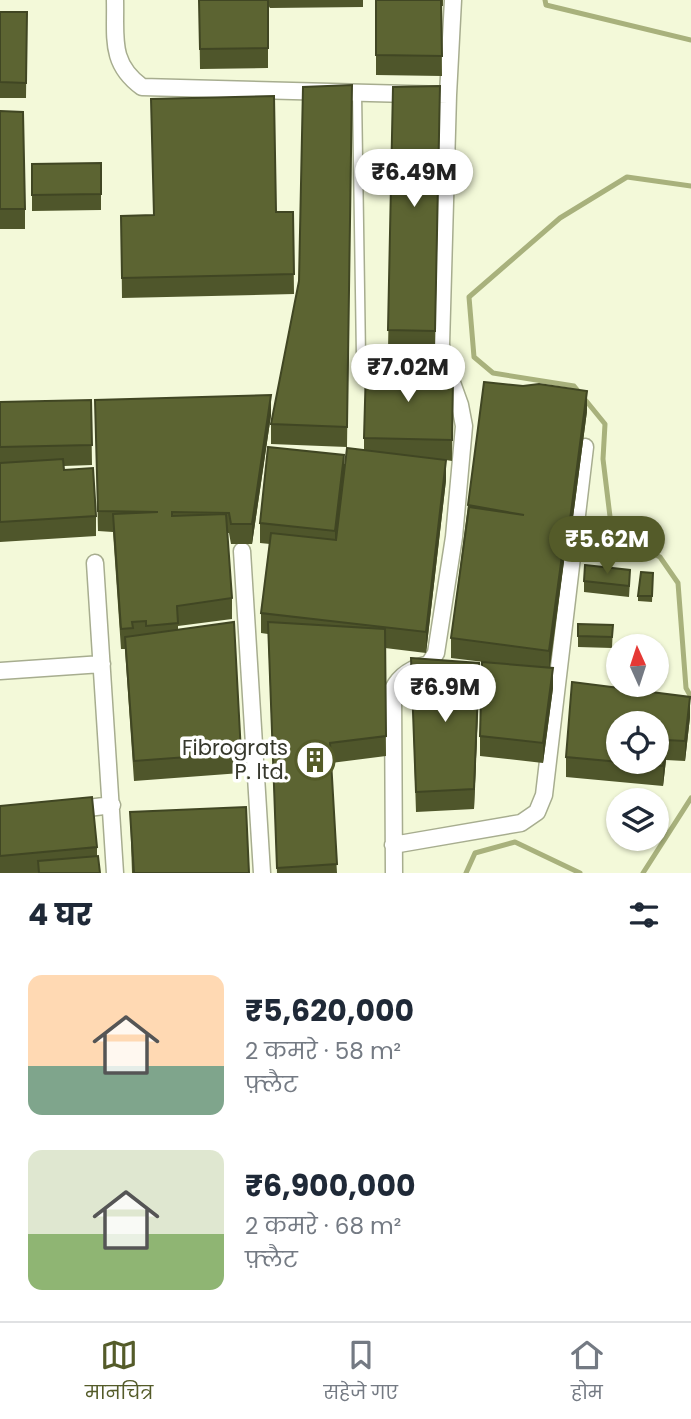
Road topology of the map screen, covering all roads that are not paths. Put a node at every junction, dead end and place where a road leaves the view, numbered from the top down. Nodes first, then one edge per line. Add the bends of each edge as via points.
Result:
1 (115, 0) edge
2 (453, 0) edge
3 (357, 93) junction
4 (448, 95) junction
5 (361, 357) dead end
6 (585, 447) edge
7 (243, 558) dead end
8 (95, 563) dead end
9 (102, 664) junction
10 (0, 671) edge
11 (112, 805) junction
12 (50, 813) edge
13 (394, 845) junction
14 (115, 873) edge
15 (262, 873) edge
16 (394, 873) edge

1 - 3 street via 116,52 127,76 142,87
2 - 4 street
3 - 4 street
3 - 5 lane
4 - 13 street via 441,345 464,426 454,537 436,653 429,664 398,680 393,689
6 - 13 street via 544,795 537,812 521,823
7 - 15 street
8 - 9 street
9 - 10 street
9 - 11 street
11 - 12 street
11 - 14 street
13 - 16 street

